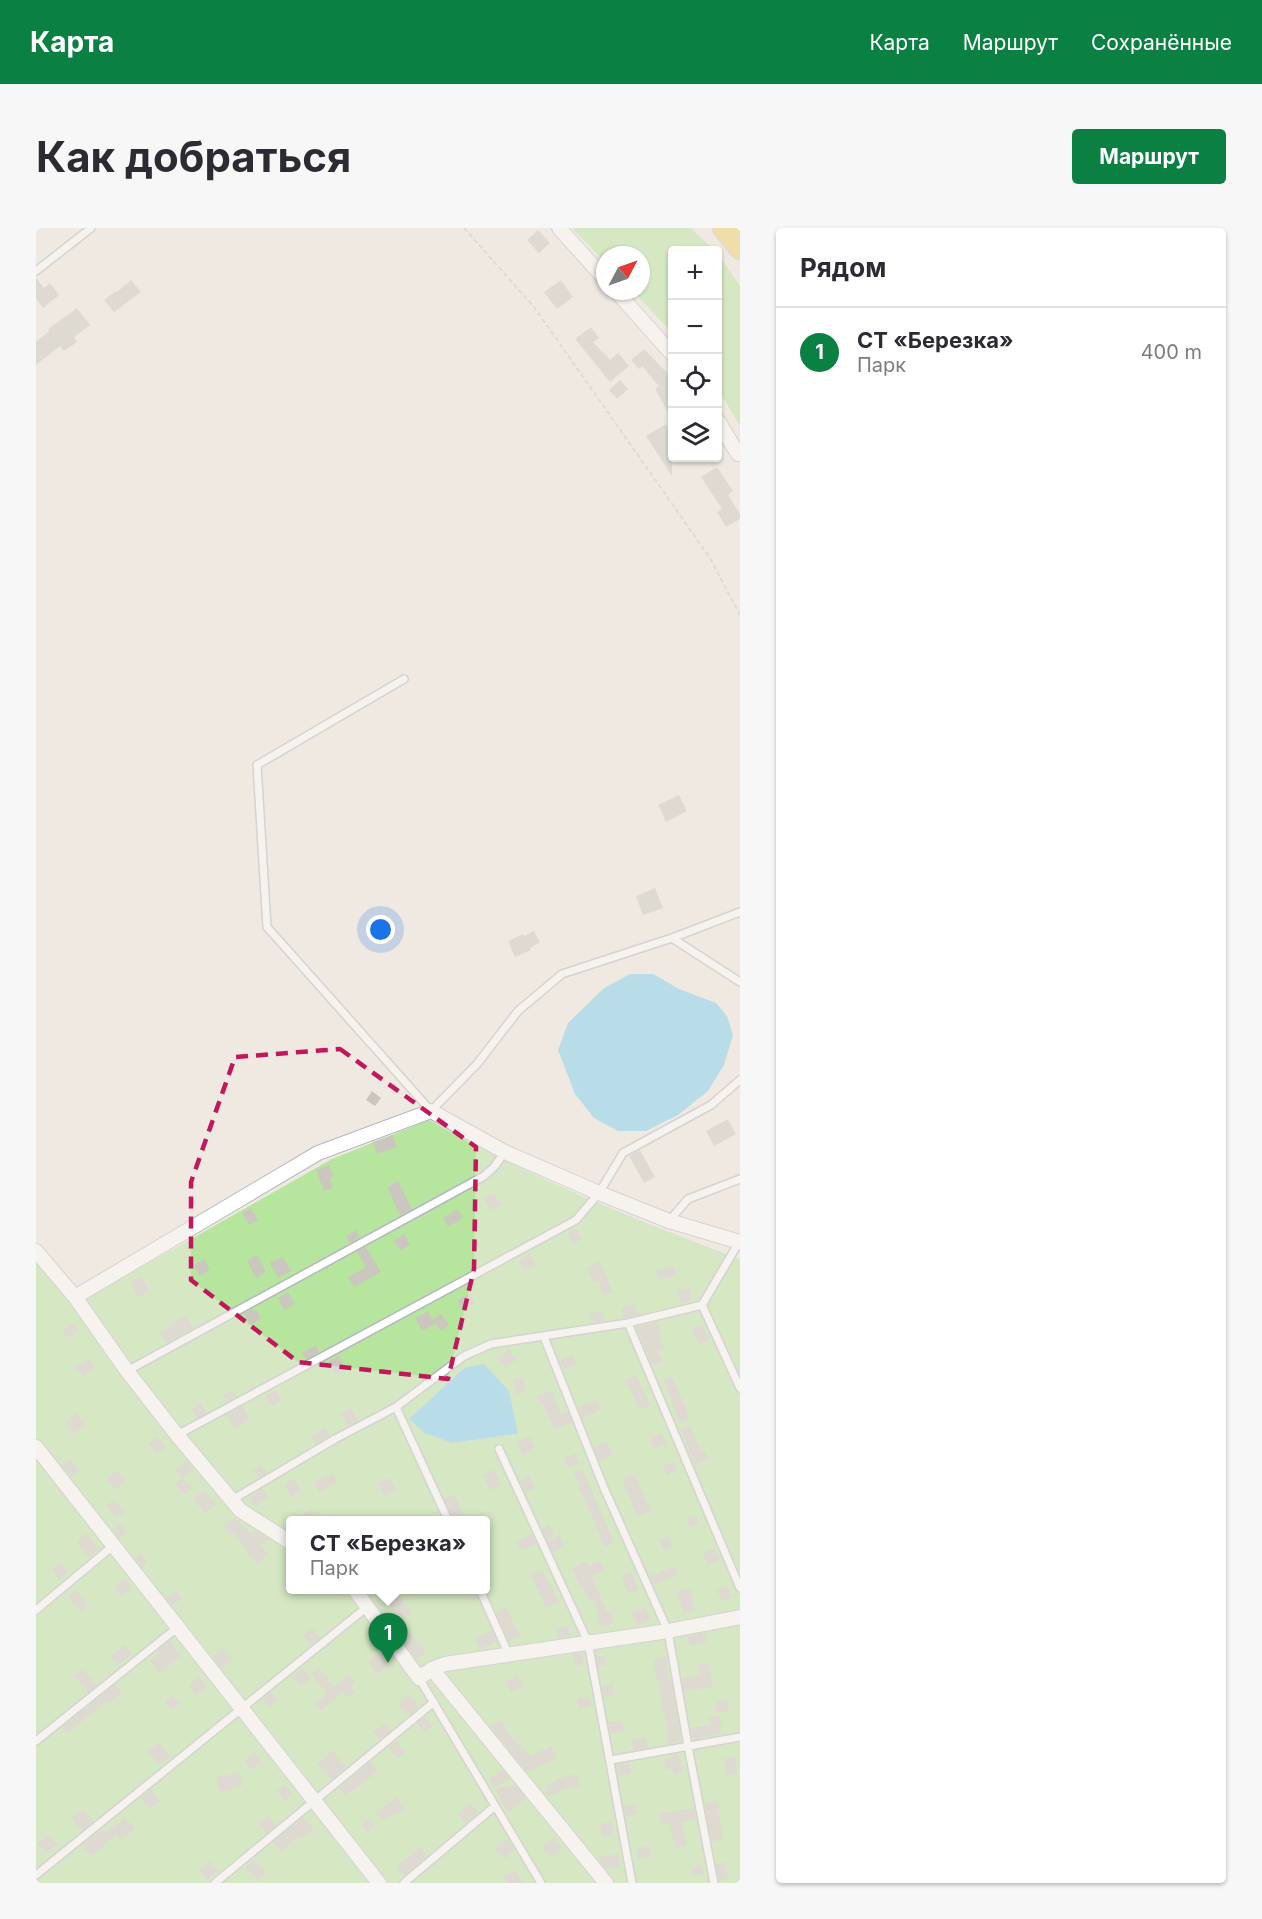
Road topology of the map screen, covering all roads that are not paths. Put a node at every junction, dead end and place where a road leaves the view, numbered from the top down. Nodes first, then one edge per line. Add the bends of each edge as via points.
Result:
1 (91, 228) edge
2 (559, 228) edge
3 (723, 228) edge
4 (740, 248) edge
5 (596, 269) edge
6 (36, 271) edge
7 (624, 300) edge
8 (668, 350) edge
9 (722, 429) edge
10 (738, 454) dead end
11 (404, 679) dead end
12 (740, 912) edge
13 (672, 938) junction
14 (740, 982) edge
15 (740, 1080) edge
16 (430, 1111) junction
17 (505, 1152) junction
18 (740, 1179) edge
19 (599, 1193) junction
20 (669, 1221) junction
21 (740, 1242) edge
22 (36, 1251) edge
23 (75, 1297) junction
24 (702, 1305) junction
25 (628, 1323) junction
26 (544, 1337) junction
27 (127, 1371) junction
28 (740, 1388) edge
29 (396, 1407) junction
30 (177, 1435) junction
31 (36, 1447) edge
32 (499, 1449) dead end
33 (232, 1500) junction
34 (446, 1516) edge
35 (286, 1539) edge
36 (114, 1545) junction
37 (740, 1588) edge
38 (358, 1594) edge
39 (482, 1594) edge
40 (367, 1607) junction
41 (36, 1610) edge
42 (740, 1617) edge
43 (178, 1627) junction
44 (668, 1631) junction
45 (588, 1642) junction
46 (509, 1655) junction
47 (432, 1669) junction
48 (419, 1678) junction
49 (434, 1702) junction
50 (242, 1707) junction
51 (740, 1737) edge
52 (36, 1741) edge
53 (688, 1746) junction
54 (611, 1760) junction
55 (315, 1801) junction
56 (495, 1806) junction
57 (36, 1875) edge
58 (215, 1883) edge
59 (379, 1883) edge
60 (404, 1883) edge
61 (541, 1883) edge
62 (606, 1883) edge
63 (632, 1883) edge
64 (714, 1883) edge

1 - 6 lane
2 - 5 street
3 - 4 main road
7 - 8 street
9 - 10 street
11 - 16 lane via 257,765 267,927
12 - 13 lane
13 - 14 lane
13 - 16 lane via 562,974 518,1011 477,1064
15 - 19 lane via 711,1105 623,1153
16 - 17 street
16 - 23 street via 318,1153
17 - 19 street
17 - 27 lane via 484,1176
18 - 20 lane via 688,1199
19 - 20 street
19 - 30 lane via 576,1220
20 - 21 street
21 - 24 lane
22 - 23 street
23 - 27 street
24 - 25 lane
24 - 28 lane
25 - 26 lane
25 - 37 lane
26 - 29 lane via 491,1344 464,1356
26 - 44 lane via 604,1488
27 - 30 street
29 - 33 lane
29 - 34 lane
30 - 33 street
31 - 36 street
32 - 45 lane
33 - 35 street via 240,1510
36 - 41 lane
36 - 43 street
38 - 40 street
39 - 46 lane
40 - 48 street
40 - 50 lane
42 - 44 street
43 - 50 street
43 - 52 lane
44 - 45 street
44 - 53 lane
45 - 46 street
45 - 54 lane
46 - 47 street
47 - 48 street
47 - 62 street
48 - 49 lane
49 - 55 lane
49 - 56 lane
50 - 55 street
50 - 57 lane
51 - 53 lane
53 - 54 lane
53 - 64 lane
54 - 63 lane
55 - 58 lane
55 - 59 street
56 - 60 lane
56 - 61 lane

